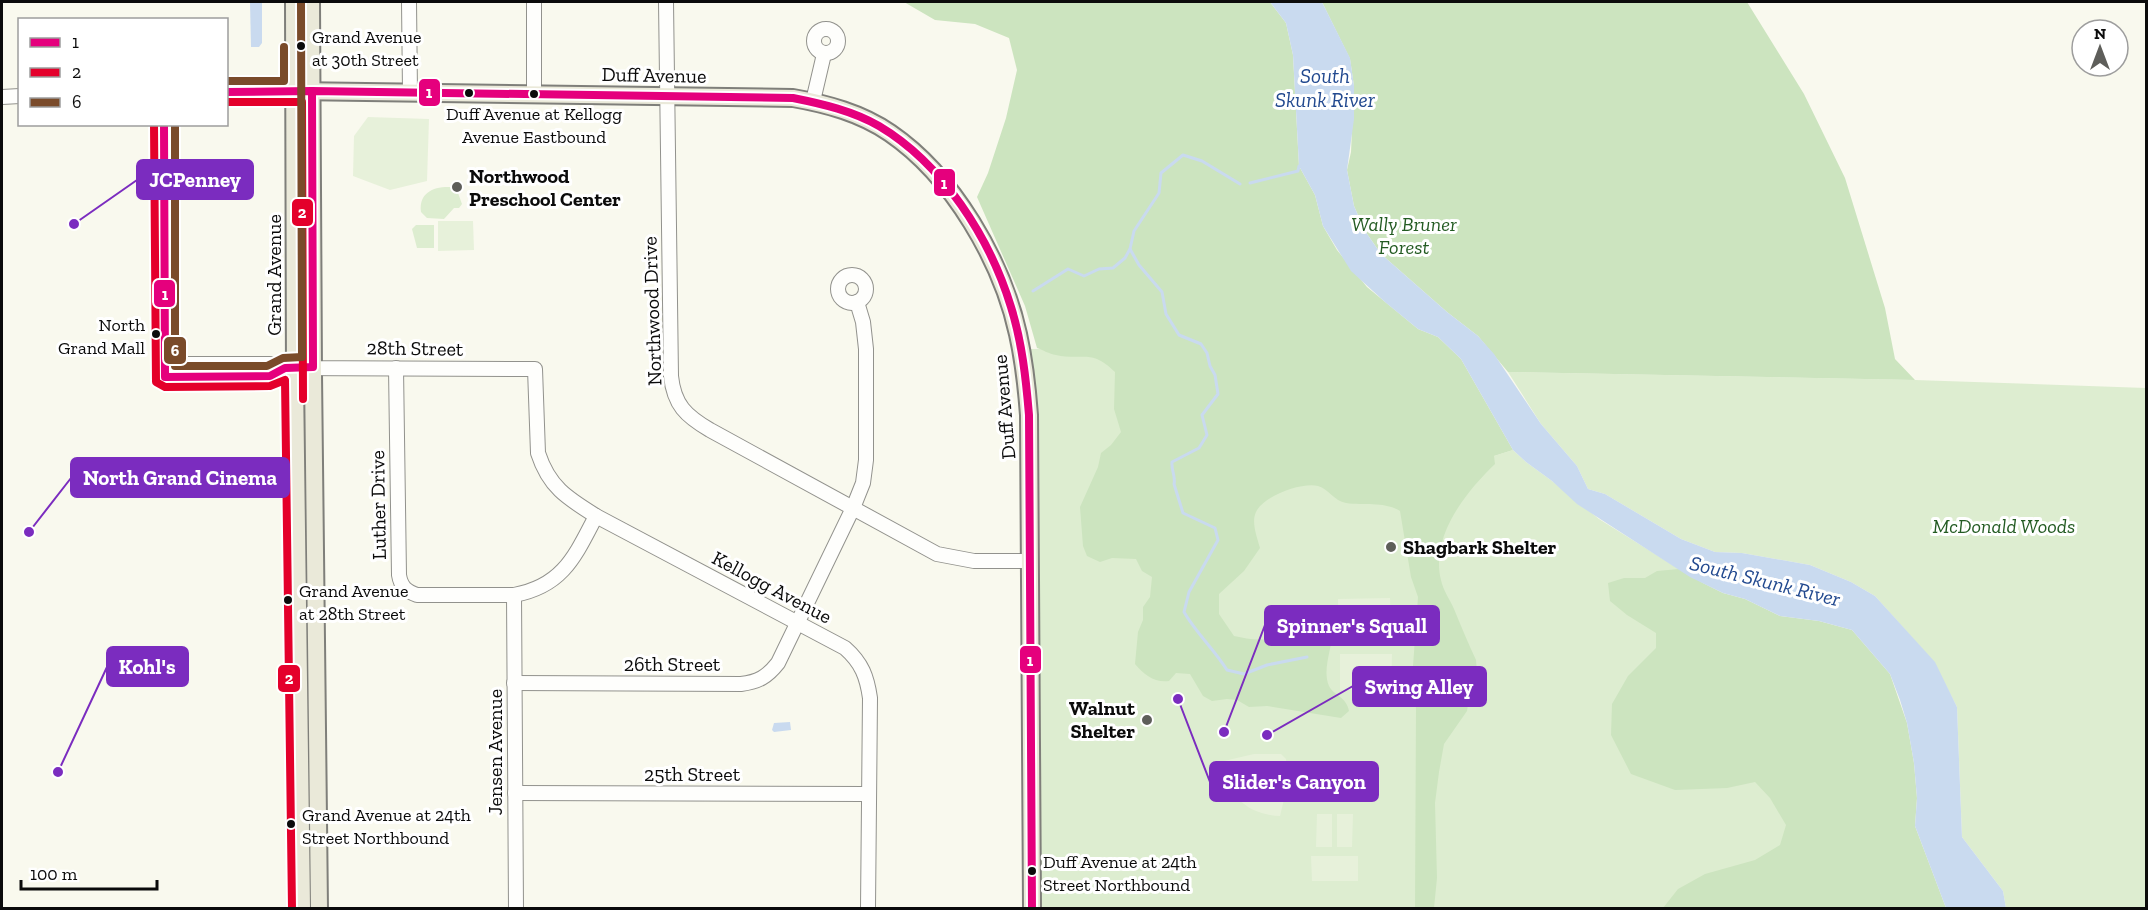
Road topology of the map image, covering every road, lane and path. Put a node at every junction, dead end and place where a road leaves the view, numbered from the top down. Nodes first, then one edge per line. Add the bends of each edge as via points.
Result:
1 (294, 2) edge
2 (311, 2) edge
3 (409, 2) edge
4 (534, 2) edge
5 (666, 2) edge
6 (824, 54) dead end
7 (294, 91) junction
8 (312, 91) junction
9 (228, 92) edge
10 (410, 92) junction
11 (534, 94) junction
12 (18, 96) edge
13 (666, 96) junction
14 (2, 97) edge
15 (813, 101) junction
16 (857, 302) dead end
17 (313, 367) junction
18 (290, 368) junction
19 (396, 368) junction
20 (535, 369) joint
21 (165, 371) dead end
22 (854, 508) junction
23 (596, 516) junction
24 (1030, 561) junction
25 (514, 595) junction
26 (797, 623) junction
27 (514, 683) junction
28 (515, 793) junction
29 (868, 794) junction
30 (302, 909) edge
31 (319, 909) edge
32 (516, 909) edge
33 (868, 909) edge
34 (1032, 909) edge

1 - 7 main road, Grand Avenue
2 - 8 main road, Grand Avenue
3 - 10 street
4 - 11 street
5 - 13 street, Northwood Drive
6 - 15 street
7 - 8 main road, Duff Avenue
7 - 9 street
7 - 18 main road, Grand Avenue
8 - 10 main road, Duff Avenue
8 - 17 main road, Grand Avenue
10 - 11 main road, Duff Avenue
11 - 13 main road, Duff Avenue
12 - 14 street
13 - 15 main road, Duff Avenue
13 - 22 street, Northwood Drive via 671,376 676,400 696,422
15 - 24 main road, Duff Avenue via 853,113 906,145 935,173 980,236 1018,331 1026,372
16 - 22 street, 26th Street via 866,349 866,460
17 - 18 street, 28th Street
17 - 19 street, 28th Street
17 - 31 main road, Grand Avenue
18 - 21 street, 28th Street via 270,363
18 - 30 main road, Grand Avenue
19 - 20 street, 28th Street
19 - 25 street, Luther Drive via 401,585 417,595
20 - 23 street, Kellogg Avenue via 537,440 542,466 556,488
22 - 24 street, Northwood Drive via 937,554 974,561
22 - 26 street, 26th Street
23 - 25 street, Luther Drive via 576,554 557,577 529,593
23 - 26 street, Kellogg Avenue
24 - 34 main road, Duff Avenue
25 - 27 street, Jensen Avenue
26 - 27 street, 26th Street via 778,663 754,683
26 - 29 street, Kellogg Avenue via 845,648 863,669 870,698
27 - 28 street, Jensen Avenue
28 - 29 street, 25th Street
28 - 32 street, Jensen Avenue
29 - 33 street, Kellogg Avenue

